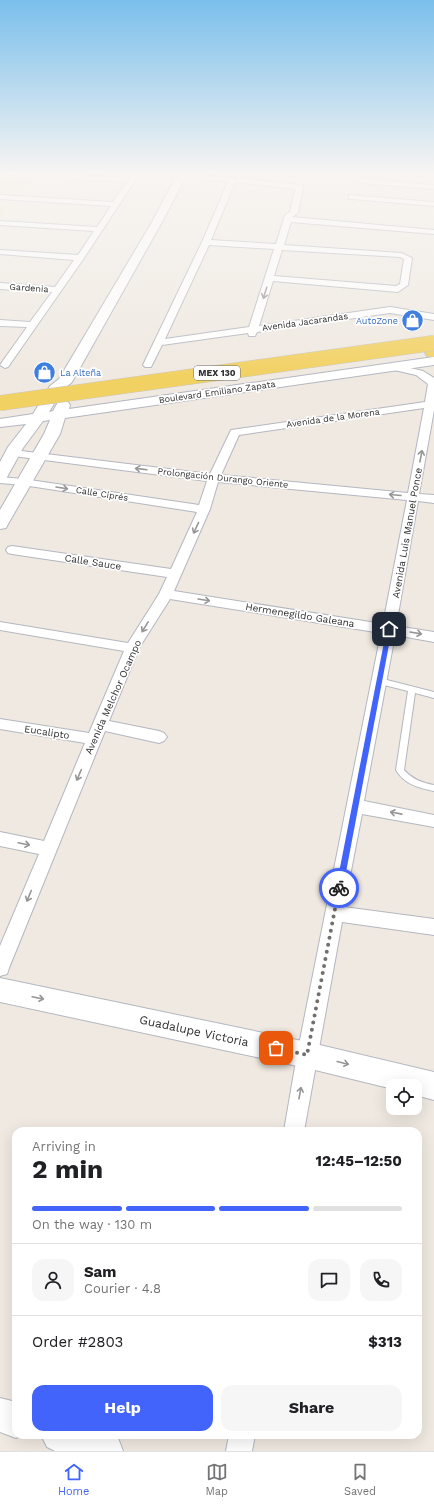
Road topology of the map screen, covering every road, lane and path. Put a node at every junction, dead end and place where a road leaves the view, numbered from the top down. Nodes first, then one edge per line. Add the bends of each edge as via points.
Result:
1 (91, 241) edge
2 (146, 241) edge
3 (287, 241) edge
4 (206, 242) joint
5 (285, 250) junction
6 (0, 252) edge
7 (80, 258) junction
8 (270, 278) junction
9 (0, 286) edge
10 (57, 290) junction
11 (434, 317) edge
12 (434, 321) edge
13 (0, 323) edge
14 (32, 325) junction
15 (258, 329) junction
16 (434, 338) edge
17 (158, 344) junction
18 (434, 352) edge
19 (2, 365) edge
20 (148, 366) dead end
21 (393, 367) junction
22 (434, 382) edge
23 (63, 386) junction
24 (0, 396) edge
25 (0, 403) edge
26 (430, 404) junction
27 (0, 414) edge
28 (59, 415) junction
29 (38, 418) junction
30 (0, 423) edge
31 (235, 432) joint
32 (429, 434) edge
33 (13, 453) junction
34 (38, 456) junction
35 (0, 476) edge
36 (214, 478) junction
37 (0, 480) edge
38 (23, 482) junction
39 (413, 496) junction
40 (434, 499) edge
41 (204, 509) junction
42 (0, 524) edge
43 (12, 550) dead end
44 (175, 574) junction
45 (166, 594) junction
46 (0, 626) edge
47 (389, 629) junction
48 (434, 637) edge
49 (132, 648) junction
50 (379, 681) junction
51 (412, 690) junction
52 (434, 695) edge
53 (0, 724) edge
54 (97, 732) junction
55 (159, 736) dead end
56 (434, 788) edge
57 (355, 806) junction
58 (434, 821) edge
59 (0, 839) edge
60 (48, 849) junction
61 (334, 913) junction
62 (434, 927) edge
63 (0, 968) edge
64 (0, 990) edge
65 (307, 1055) junction
66 (434, 1086) edge
67 (295, 1127) edge
68 (0, 1415) edge
69 (12, 1419) edge
70 (70, 1439) edge
71 (241, 1439) edge
72 (105, 1451) edge
73 (239, 1451) edge

1 - 7 street
2 - 23 street
3 - 5 street
4 - 5 street
4 - 17 street
5 - 8 street
5 - 8 street via 406,256 408,258 404,285 398,289
6 - 7 street
7 - 10 street
8 -> 15 street
9 - 10 street, Gardenia
10 - 14 street
11 - 15 street, Avenida Jacarandas via 390,310
12 - 15 street, Avenida Jacarandas via 410,317 379,317
13 - 14 street
14 - 19 street
15 - 17 street, Avenida Jacarandas
16 - 23 street
17 - 20 street
18 - 21 street, Boulevard Emiliano Zapata
18 - 25 main road, Boulevard Emiliano Zapata / MEX 130, bridge
18 - 27 main road, Boulevard Emiliano Zapata / MEX 130
21 - 22 street, Avenida Luis Manuel Ponce via 419,374
21 - 28 street, Boulevard Emiliano Zapata
22 - 26 street, Avenida Luis Manuel Ponce
23 - 24 street
23 - 28 street
23 - 29 street
26 - 31 street, Avenida de la Morena
26 - 32 street, Avenida Luis Manuel Ponce
28 - 29 street, Boulevard Emiliano Zapata
28 - 34 street via 52,434
29 - 30 street, Boulevard Emiliano Zapata
29 - 33 street
31 - 36 street, Avenida Melchor Ocampo
39 -> 32 street, Avenida Luis Manuel Ponce
33 - 34 street, Prolongación Durango Oriente
33 - 35 street
36 -> 34 street, Prolongación Durango Oriente
34 - 38 street
39 -> 36 street, Prolongación Durango Oriente
36 - 41 street, Avenida Melchor Ocampo
37 - 38 street, Calle Ciprés
38 -> 41 street, Calle Ciprés
38 - 42 street
39 - 40 street, Prolongación Durango Oriente
39 - 47 street, Avenida Luis Manuel Ponce
41 -> 44 street, Avenida Melchor Ocampo
43 - 44 street, Calle Sauce
44 - 45 street, Avenida Melchor Ocampo
45 -> 47 street, Hermenegildo Galeana
45 -> 49 street, Avenida Melchor Ocampo
46 - 49 street
47 -> 48 street, Hermenegildo Galeana
47 - 50 street, Avenida Luis Manuel Ponce
49 - 54 street, Avenida Melchor Ocampo
50 - 51 lane
50 - 57 street, Avenida Luis Manuel Ponce
51 - 52 lane
51 - 56 lane via 400,770 404,777
53 - 54 street, Eucalipto
54 - 55 street, Eucalipto
54 -> 60 street, Avenida Melchor Ocampo
58 -> 57 street
57 - 61 street, Avenida Luis Manuel Ponce
59 -> 60 street
60 -> 63 street, Avenida Melchor Ocampo
61 - 62 street
61 - 65 street, Avenida Luis Manuel Ponce
64 -> 65 street, Guadalupe Victoria
65 -> 66 street, Guadalupe Victoria
67 -> 65 street, Avenida Luis Manuel Ponce
68 - 69 street
70 - 72 street
71 - 73 street

